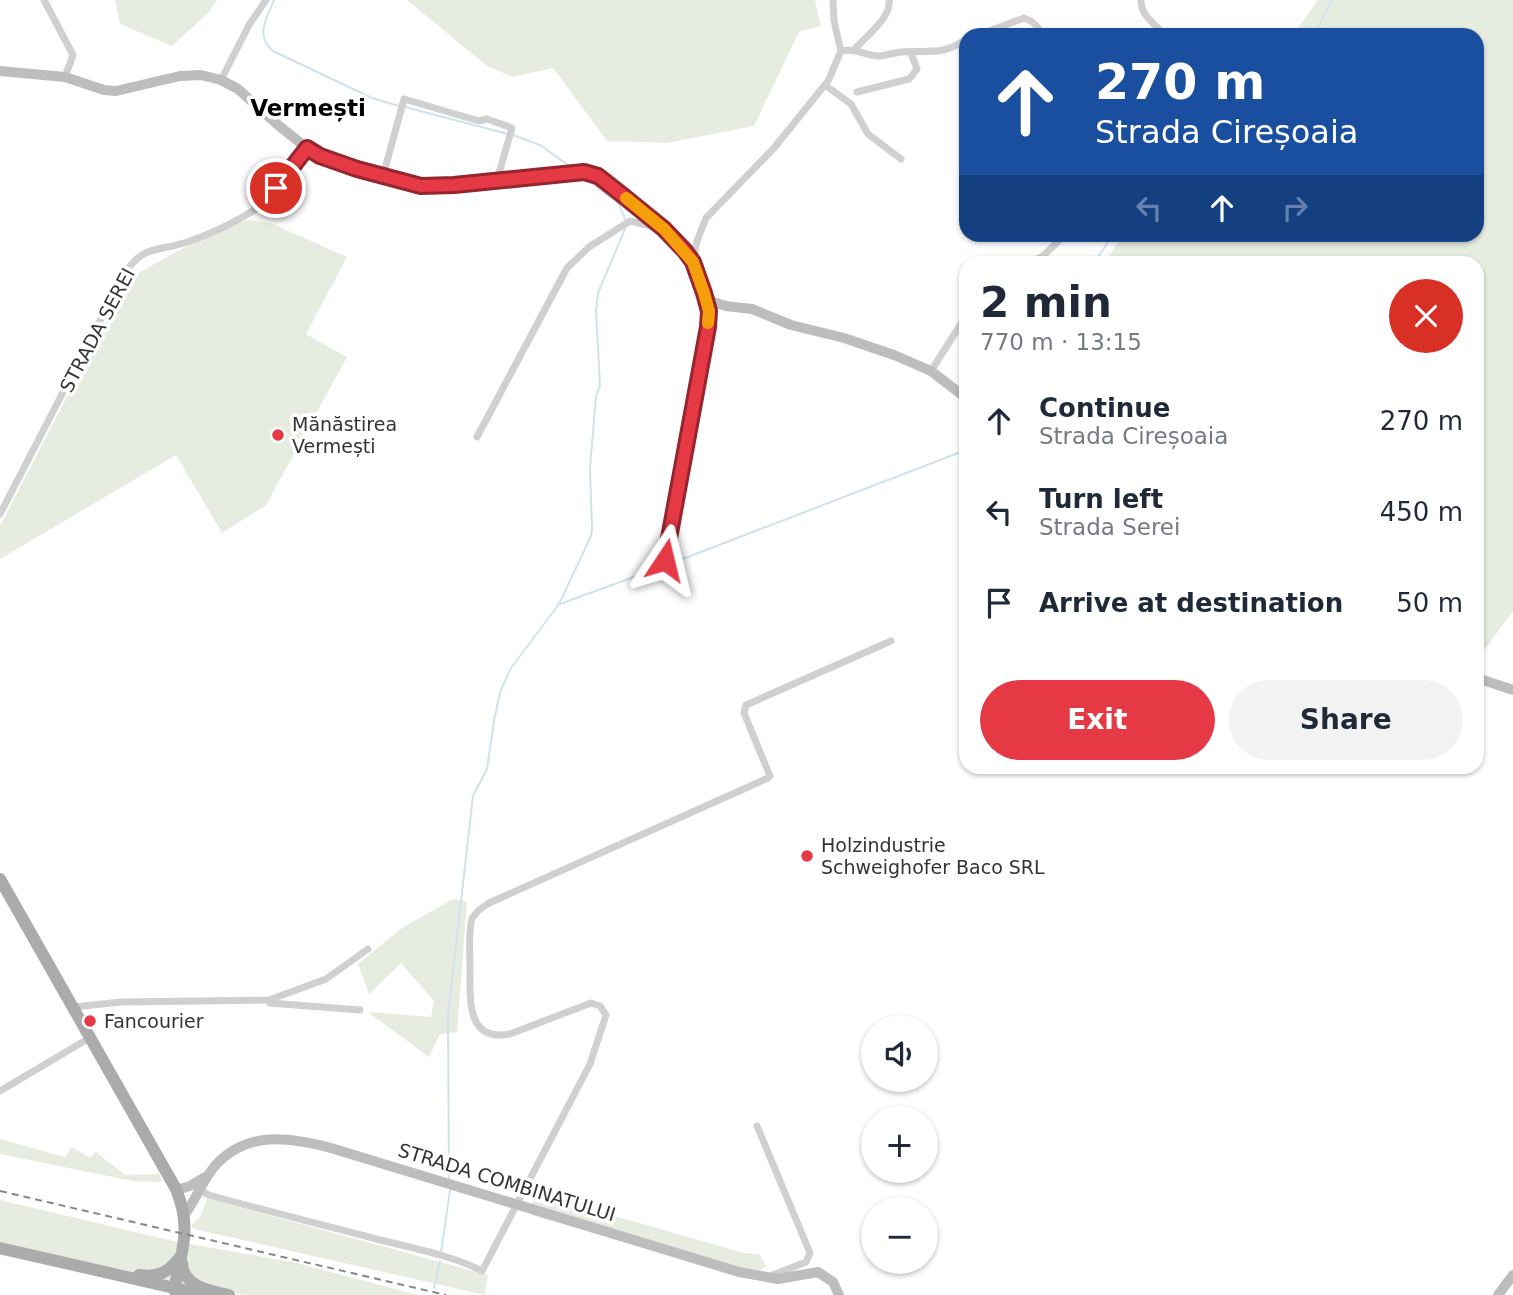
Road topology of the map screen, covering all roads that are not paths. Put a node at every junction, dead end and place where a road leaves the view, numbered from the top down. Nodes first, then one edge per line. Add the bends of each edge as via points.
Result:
1 (44, 0) edge
2 (265, 0) edge
3 (833, 0) edge
4 (889, 0) edge
5 (1141, 0) edge
6 (997, 28) edge
7 (1040, 28) edge
8 (1158, 28) edge
9 (959, 44) edge
10 (855, 49) junction
11 (841, 51) junction
12 (911, 53) junction
13 (0, 71) edge
14 (65, 77) junction
15 (221, 80) junction
16 (825, 85) junction
17 (857, 92) dead end
18 (307, 148) junction
19 (901, 159) dead end
20 (383, 176) junction
21 (497, 180) junction
22 (664, 229) junction
23 (1058, 242) edge
24 (1043, 256) edge
25 (693, 262) junction
26 (704, 293) junction
27 (959, 327) edge
28 (931, 371) junction
29 (959, 393) edge
30 (477, 437) dead end
31 (0, 514) edge
32 (665, 560) dead end
33 (891, 640) dead end
34 (1484, 680) edge
35 (1513, 690) edge
36 (0, 879) edge
37 (369, 949) dead end
38 (258, 1002) junction
39 (74, 1007) junction
40 (360, 1010) dead end
41 (91, 1037) junction
42 (0, 1091) edge
43 (757, 1126) dead end
44 (209, 1174) junction
45 (176, 1190) junction
46 (199, 1190) junction
47 (518, 1205) junction
48 (185, 1214) junction
49 (0, 1248) edge
50 (182, 1254) junction
51 (57, 1261) junction
52 (1513, 1275) edge
53 (766, 1278) junction
54 (174, 1290) junction
55 (204, 1295) edge
56 (229, 1295) edge
57 (839, 1295) edge
58 (1498, 1295) edge

1 - 14 street via 73,55
2 - 15 street
3 - 11 street
4 - 10 street via 886,16
5 - 8 street via 1144,13
6 - 7 street via 1024,18
9 - 12 street via 946,51
10 - 11 street
10 - 12 street via 877,56
11 - 16 street
12 - 17 street via 916,69 909,79
13 - 14 street
14 - 15 street via 116,91 180,76
15 - 18 street
16 - 19 street via 851,104 868,134
16 - 25 street via 774,148 706,218
18 - 20 street
18 - 31 street, STRADA SEREI via 259,207 193,240 145,253 129,266
20 - 21 street via 421,186
20 - 21 street via 404,99 512,128
21 - 22 street via 595,174
22 - 25 street
22 - 30 street via 630,221 589,247 567,268
23 - 24 street
25 - 26 street
26 - 28 street via 713,302 752,309 844,338
26 - 32 street via 708,327
27 - 28 street
28 - 29 street
33 - 47 street via 743,708 767,764 768,778 489,903 475,914 470,929 471,1005 485,1032 510,1034 590,1003 600,1006 606,1015 590,1063
34 - 35 street
36 - 39 main road, STRADA COMBINATULUI
37 - 38 street via 313,985
38 - 39 street via 121,1002
38 - 40 street
39 - 41 main road, STRADA COMBINATULUI
41 - 42 street
41 - 45 main road, STRADA COMBINATULUI
43 - 53 street via 810,1254 806,1262
44 - 45 street
44 - 46 street, STRADA COMBINATULUI
44 - 47 street, STRADA COMBINATULUI via 244,1145 288,1138
45 - 48 main road, STRADA COMBINATULUI
46 - 47 street via 482,1271
46 - 48 street, STRADA COMBINATULUI
47 - 53 street, STRADA COMBINATULUI
48 - 50 main road, STRADA COMBINATULUI
49 - 51 main road
50 - 51 main road via 169,1271 146,1276
50 - 54 main road, STRADA COMBINATULUI
50 - 56 main road via 189,1280
51 - 54 main road
52 - 58 street
53 - 57 street, STRADA COMBINATULUI via 818,1272 833,1282
54 - 55 main road

